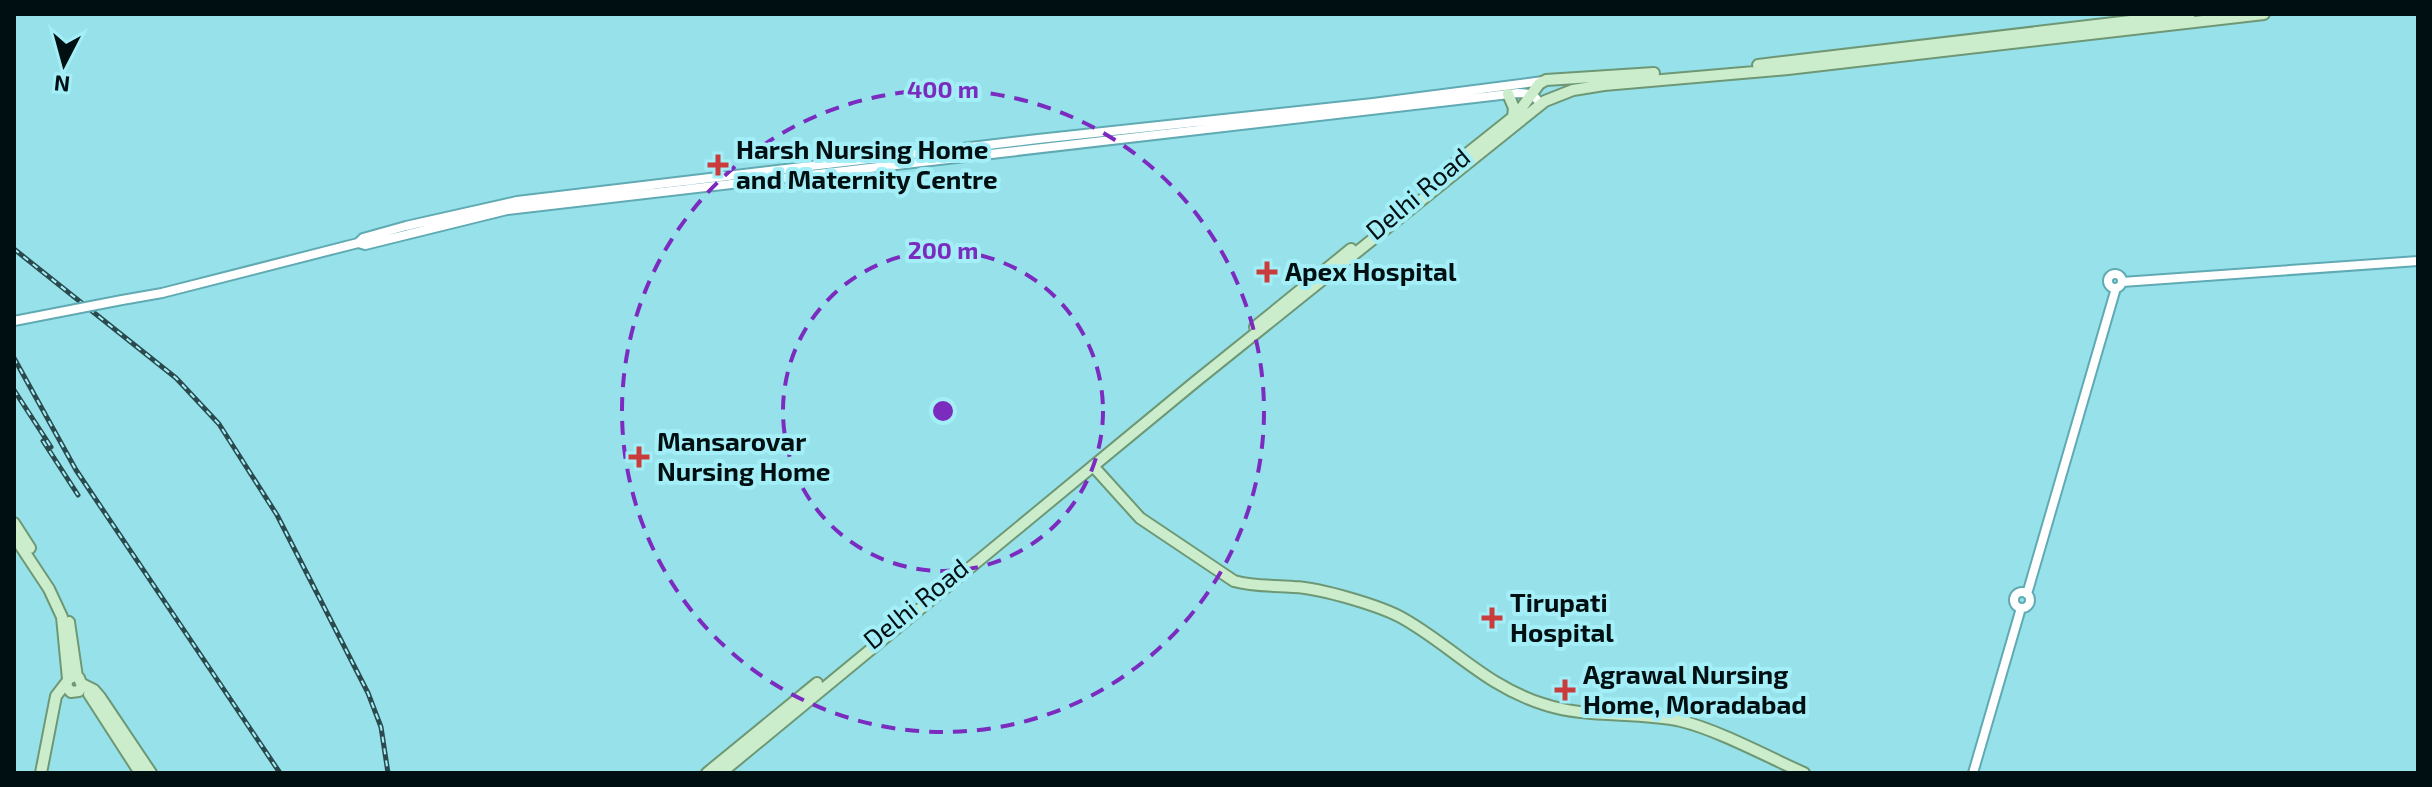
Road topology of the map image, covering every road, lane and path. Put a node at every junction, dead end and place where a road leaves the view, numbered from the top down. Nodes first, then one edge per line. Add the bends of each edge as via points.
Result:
1 (2190, 14) edge
2 (2264, 14) edge
3 (1567, 79) junction
4 (1544, 81) junction
5 (1570, 91) junction
6 (1508, 94) junction
7 (1532, 94) junction
8 (1541, 104) junction
9 (1513, 117) junction
10 (742, 179) junction
11 (2418, 261) edge
12 (14, 321) edge
13 (1093, 466) junction
14 (14, 523) edge
15 (14, 536) edge
16 (73, 684) junction
17 (44, 773) edge
18 (140, 773) edge
19 (151, 773) edge
20 (707, 773) edge
21 (721, 773) edge
22 (1804, 773) edge
23 (1973, 773) edge

1 - 3 main road via 1735,67
2 - 5 main road
3 - 4 main road
3 - 5 main road
4 - 7 main road, Delhi Road
4 - 10 street
5 - 8 main road
6 - 7 street
6 - 9 main road
6 - 10 street
7 - 8 street
7 - 9 main road, Delhi Road
8 - 13 main road
9 - 20 main road, Delhi Road
10 - 12 street, bridge via 507,210 162,293
11 - 23 street via 2116,285 2025,593 2014,599 2021,608
13 - 21 main road
13 - 22 main road via 1140,518 1234,581 1336,594 1403,618 1492,682 1544,705 1683,722
14 - 16 main road via 66,608
15 - 16 main road via 62,617
16 - 17 main road via 60,708
16 - 18 main road via 97,703
16 - 19 main road via 94,690

